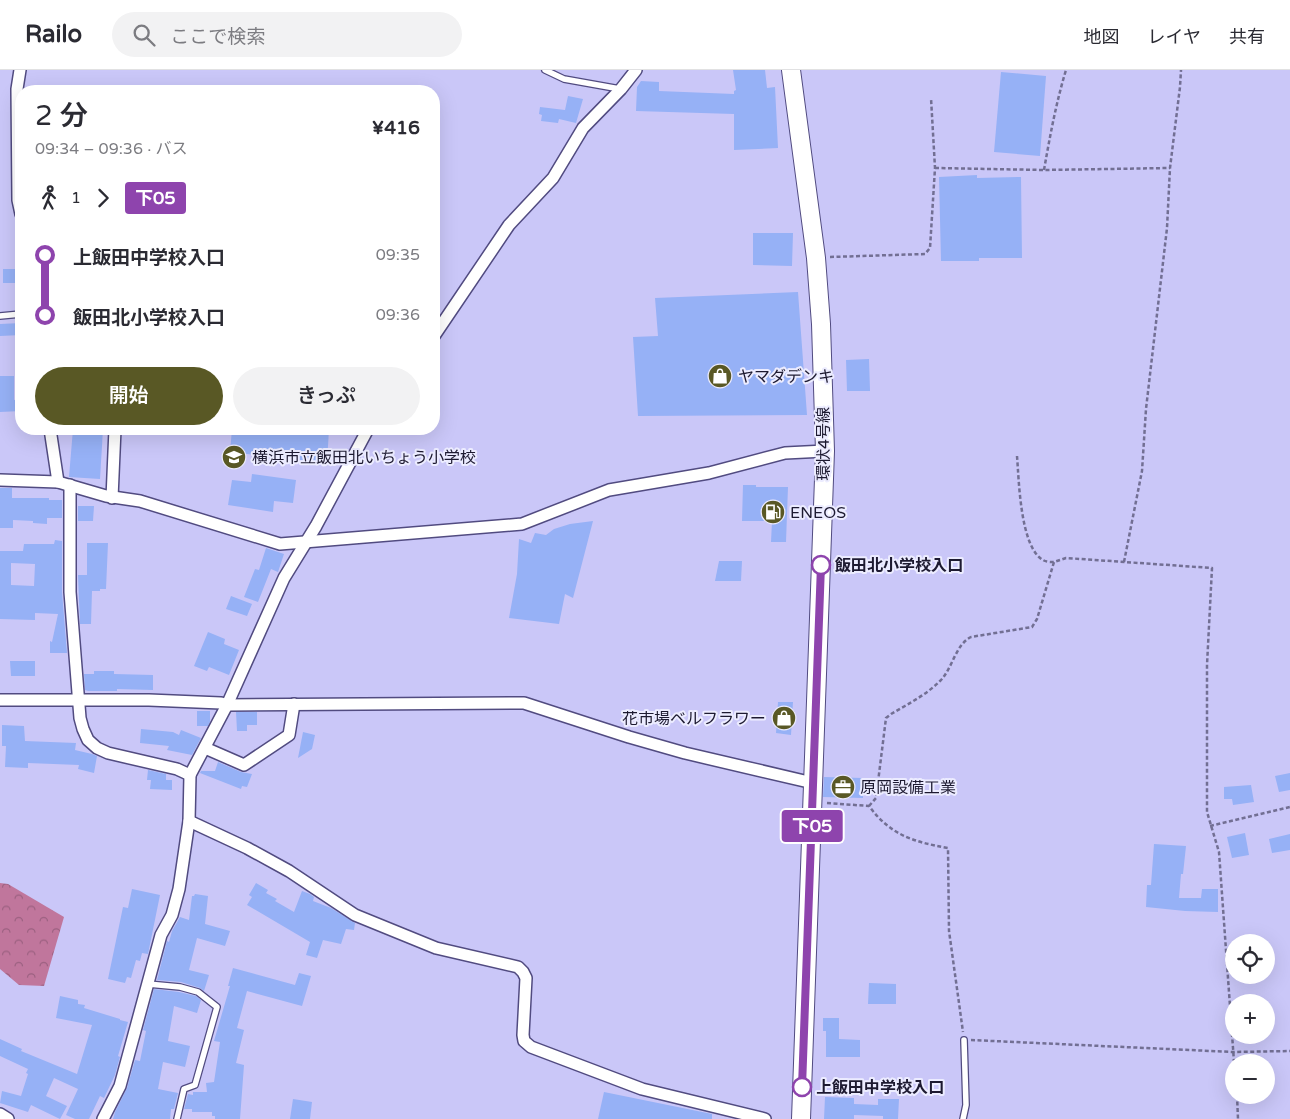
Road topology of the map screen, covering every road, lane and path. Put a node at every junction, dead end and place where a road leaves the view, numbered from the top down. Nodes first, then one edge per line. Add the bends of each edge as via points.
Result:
1 (20, 70) edge
2 (545, 70) edge
3 (636, 70) edge
4 (791, 70) edge
5 (1066, 70) edge
6 (1181, 70) edge
7 (18, 85) edge
8 (621, 89) junction
9 (931, 98) dead end
10 (935, 168) junction
11 (1170, 168) junction
12 (1044, 170) junction
13 (816, 258) junction
14 (15, 315) edge
15 (0, 316) edge
16 (440, 327) edge
17 (51, 435) edge
18 (115, 435) edge
19 (365, 435) edge
20 (825, 451) junction
21 (1017, 456) dead end
22 (0, 480) edge
23 (58, 482) junction
24 (70, 485) junction
25 (112, 498) junction
26 (305, 543) junction
27 (1054, 562) junction
28 (1124, 562) junction
29 (0, 700) edge
30 (77, 701) junction
31 (294, 704) junction
32 (227, 705) junction
33 (205, 748) junction
34 (190, 775) junction
35 (813, 783) junction
36 (813, 802) junction
37 (869, 806) junction
38 (1290, 807) edge
39 (188, 821) junction
40 (1210, 826) junction
41 (148, 984) junction
42 (964, 1040) junction
43 (1290, 1051) edge
44 (1233, 1052) junction
45 (1237, 1104) edge
46 (0, 1114) edge
47 (8, 1119) edge
48 (103, 1119) edge
49 (177, 1119) edge
50 (765, 1119) edge
51 (801, 1119) edge
52 (963, 1119) edge
53 (1238, 1119) edge

1 - 7 street
2 - 8 lane via 564,79
3 - 8 street
4 - 13 main road, 環状4号線
5 - 12 path
6 - 11 path
8 - 16 street via 583,128 552,178 509,225
9 - 10 path
10 - 12 path
10 - 13 path via 932,237 925,254
11 - 12 path
11 - 28 path via 1167,228 1142,471
13 - 20 main road, 環状4号線
14 - 15 lane
17 - 23 street
18 - 25 street
19 - 26 street
20 - 26 street via 785,453 709,473 609,490 522,524
20 - 35 main road, 環状4号線
21 - 27 path via 1022,515 1027,532 1038,556 1044,561
22 - 23 street
23 - 24 street
24 - 25 street
24 - 30 street via 70,592
25 - 26 street via 140,501 280,544
26 - 32 street via 284,578
27 - 28 path via 1066,558
27 - 37 path via 1032,627 964,640 941,680 886,718 876,798
28 - 40 path via 1212,568 1207,675 1207,812
29 - 30 street
30 - 32 street via 149,700
30 - 34 street via 83,729 88,740 98,748
31 - 32 street
31 - 33 street via 289,735 244,764
31 - 35 street via 524,703 686,753
32 - 33 street
33 - 34 street
34 - 39 street
35 - 36 main road, 環状4号線
36 - 37 path
36 - 51 main road, 環状4号線
37 - 42 path via 878,820 893,831 920,843 948,848 949,931
38 - 40 path
39 - 41 street via 179,889
39 - 50 street via 288,871 355,915 436,948 518,967 526,978 523,1035 531,1047 642,1089
40 - 44 path via 1219,852
41 - 48 street via 120,1086
41 - 49 lane via 198,992 217,1007 195,1085 184,1089
42 - 44 path
42 - 52 lane via 966,1105
43 - 44 path
45 - 53 path
46 - 47 street

